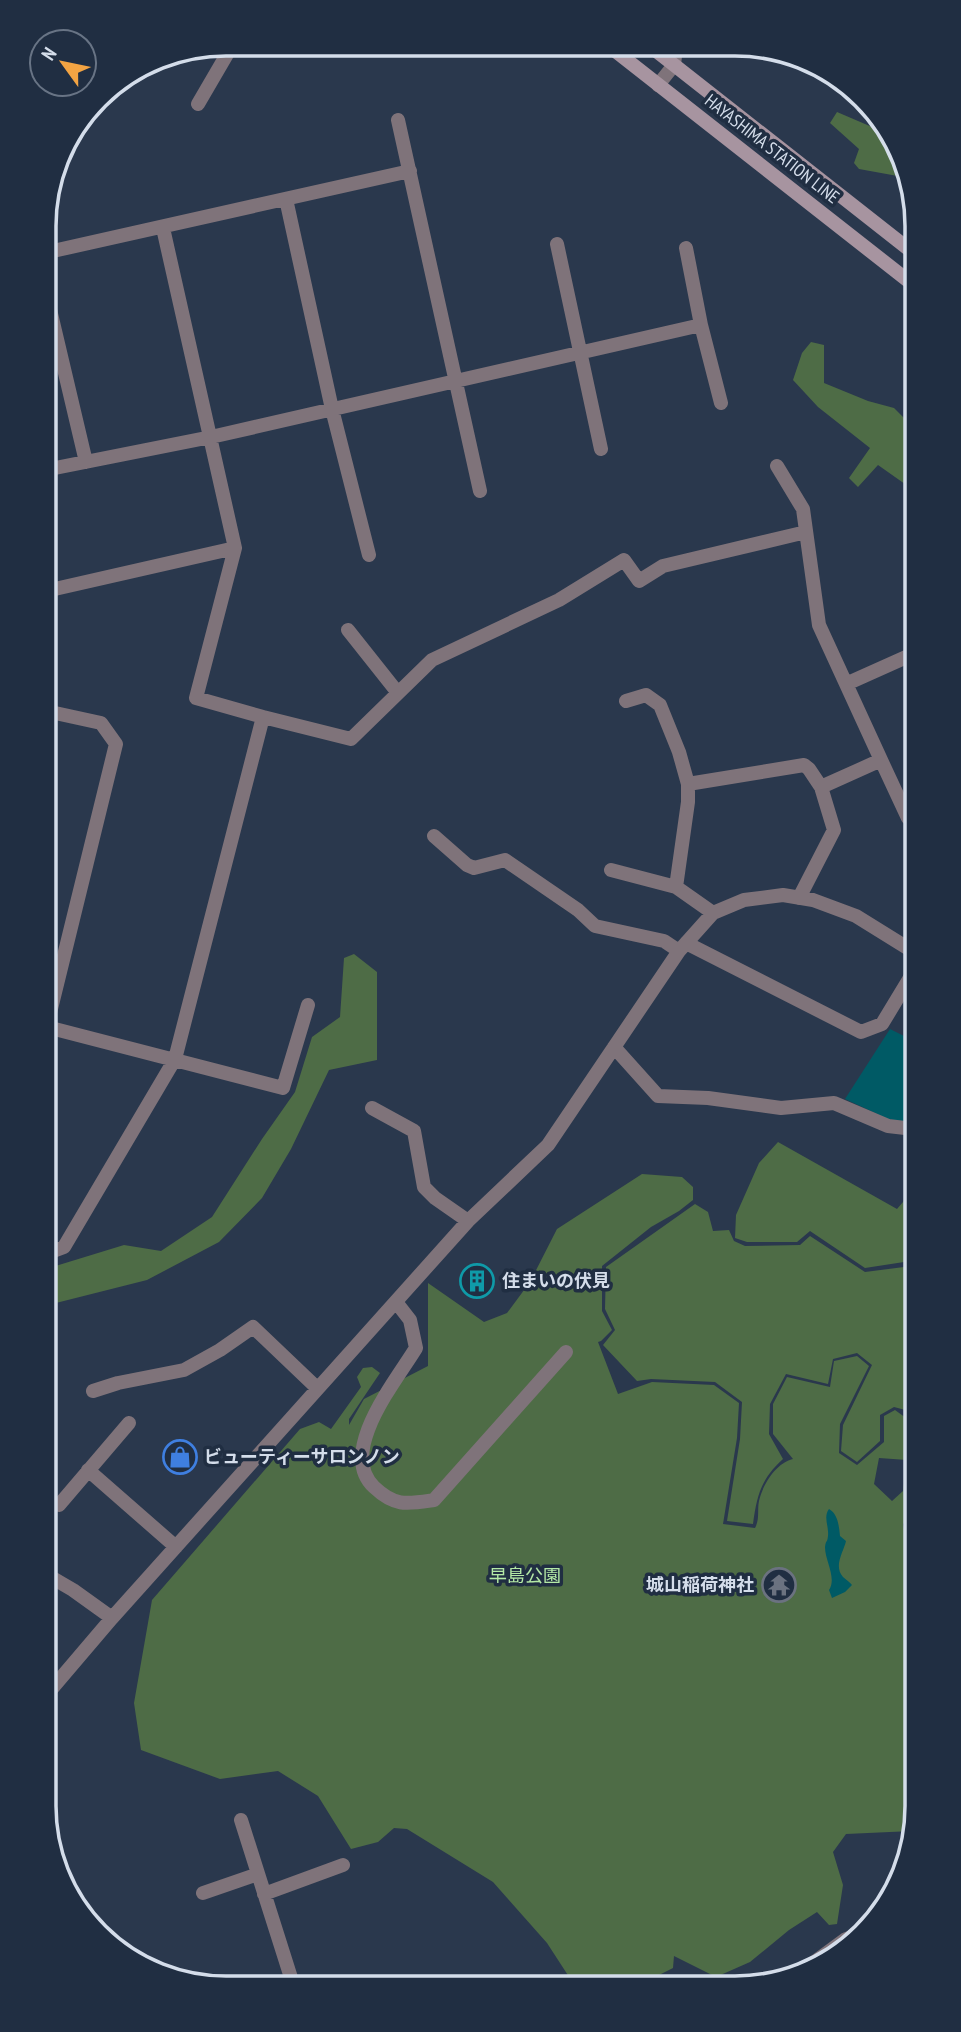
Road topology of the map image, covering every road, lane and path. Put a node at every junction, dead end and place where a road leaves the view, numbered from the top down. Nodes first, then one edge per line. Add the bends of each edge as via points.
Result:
1 (226, 56) edge
2 (622, 56) edge
3 (663, 56) edge
4 (675, 56) edge
5 (674, 65) junction
6 (658, 85) junction
7 (198, 104) dead end
8 (398, 120) dead end
9 (410, 171) junction
10 (286, 200) junction
11 (163, 228) junction
12 (557, 244) dead end
13 (905, 246) edge
14 (686, 248) dead end
15 (56, 250) edge
16 (905, 278) edge
17 (701, 325) junction
18 (56, 335) edge
19 (580, 352) junction
20 (456, 380) junction
21 (721, 403) dead end
22 (332, 409) junction
23 (211, 437) junction
24 (601, 449) dead end
25 (86, 462) junction
26 (777, 466) dead end
27 (56, 468) edge
28 (480, 491) dead end
29 (806, 532) junction
30 (234, 548) junction
31 (369, 555) dead end
32 (56, 589) edge
33 (348, 630) dead end
34 (905, 658) edge
35 (846, 684) junction
36 (398, 693) junction
37 (626, 701) dead end
38 (56, 713) edge
39 (263, 718) junction
40 (881, 760) junction
41 (688, 784) junction
42 (821, 787) junction
43 (905, 812) edge
44 (434, 836) dead end
45 (611, 870) dead end
46 (676, 887) junction
47 (799, 898) junction
48 (713, 913) junction
49 (905, 946) edge
50 (683, 947) junction
51 (905, 985) edge
52 (56, 989) edge
53 (308, 1005) dead end
54 (56, 1028) edge
55 (614, 1047) junction
56 (175, 1059) junction
57 (372, 1108) dead end
58 (905, 1128) edge
59 (468, 1221) junction
60 (56, 1250) edge
61 (396, 1302) junction
62 (566, 1352) dead end
63 (317, 1388) junction
64 (93, 1391) dead end
65 (129, 1423) dead end
66 (88, 1471) junction
67 (59, 1505) dead end
68 (176, 1547) junction
69 (56, 1580) edge
70 (112, 1618) junction
71 (56, 1685) edge
72 (242, 1820) dead end
73 (343, 1865) dead end
74 (258, 1874) junction
75 (203, 1893) dead end
76 (264, 1894) junction
77 (290, 1976) edge

1 - 7 street
2 - 6 main road, HAYASHIMA STATION LINE
3 - 5 main road, HAYASHIMA STATION LINE
4 - 5 street
5 - 6 street
5 - 13 main road, HAYASHIMA STATION LINE
6 - 16 main road, HAYASHIMA STATION LINE
8 - 9 street
9 - 10 street
9 - 20 street
10 - 11 street
10 - 22 street
11 - 15 street
11 - 23 street
12 - 19 street
14 - 17 street
17 - 19 street
17 - 21 street
18 - 25 street
19 - 20 street
19 - 24 street
20 - 22 street
20 - 28 street
22 - 23 street
22 - 31 street
23 - 25 street
23 - 30 street
25 - 27 street
26 - 29 street via 803,509
29 - 35 street via 818,625
29 - 36 street via 663,566 639,581 624,559 559,600 432,660
30 - 32 street
30 - 39 street via 197,698
33 - 36 street
34 - 35 street
35 - 40 street
36 - 39 street via 351,738
37 - 41 street via 646,695 660,705
38 - 52 street via 101,723 116,744
39 - 56 street
40 - 42 street
40 - 43 street
41 - 42 street via 804,765
41 - 46 street
42 - 47 street via 834,831
44 - 50 street via 474,868 505,860 595,926
45 - 46 street
46 - 48 street
47 - 48 street via 783,895 744,900
47 - 49 street via 856,916
48 - 50 street
50 - 51 street via 861,1032 881,1024
50 - 55 street
53 - 56 street via 284,1088
54 - 56 street
55 - 58 street via 658,1096 781,1108 834,1102 888,1126
55 - 59 street via 548,1145
56 - 60 street via 64,1247
57 - 59 street via 414,1131 424,1187
59 - 61 street
61 - 62 street via 410,1320 416,1348 367,1428 360,1460 368,1482 388,1500 409,1504 434,1500
61 - 63 street
63 - 64 street via 253,1327 184,1370
63 - 68 street
65 - 66 street
66 - 67 street
66 - 68 street
68 - 70 street
69 - 70 street
70 - 71 street
72 - 74 street
73 - 76 street
74 - 75 street
74 - 76 street
76 - 77 street

